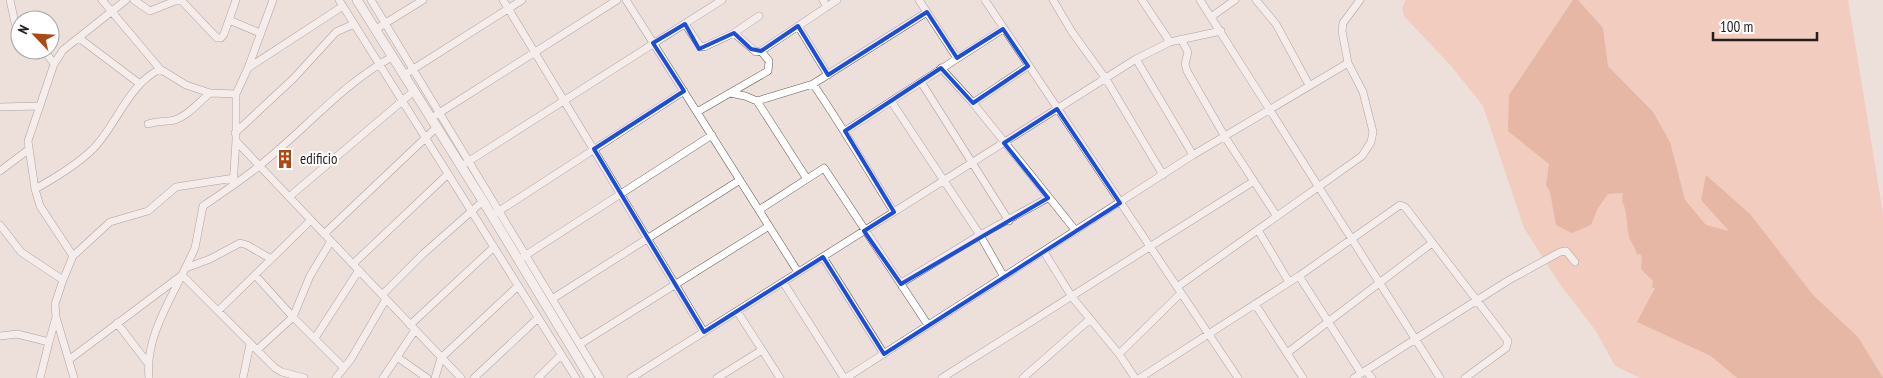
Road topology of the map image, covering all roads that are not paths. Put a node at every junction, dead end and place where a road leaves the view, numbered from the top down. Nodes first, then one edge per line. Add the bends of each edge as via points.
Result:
1 (102, 0) edge
2 (126, 0) edge
3 (134, 0) edge
4 (236, 0) edge
5 (273, 0) edge
6 (357, 0) edge
7 (371, 0) edge
8 (423, 0) edge
9 (503, 0) edge
10 (522, 0) edge
11 (617, 0) edge
12 (626, 0) edge
13 (722, 0) edge
14 (823, 0) edge
15 (837, 0) edge
16 (919, 0) edge
17 (985, 0) edge
18 (1054, 0) edge
19 (1142, 0) edge
20 (1200, 0) edge
21 (1235, 0) edge
22 (1256, 0) edge
23 (1360, 0) edge
24 (341, 3) edge
25 (827, 7) junction
26 (509, 8) junction
27 (927, 12) junction
28 (111, 13) junction
29 (759, 16) dead end
30 (1211, 17) junction
31 (229, 20) junction
32 (354, 24) junction
33 (385, 24) junction
34 (685, 24) junction
35 (798, 26) junction
36 (376, 29) junction
37 (1003, 29) junction
38 (1220, 31) junction
39 (260, 33) junction
40 (734, 33) junction
41 (79, 38) junction
42 (1181, 39) junction
43 (1170, 42) junction
44 (653, 43) junction
45 (761, 50) junction
46 (534, 52) junction
47 (392, 57) junction
48 (957, 58) junction
49 (1136, 59) junction
50 (51, 60) edge
51 (1348, 63) junction
52 (54, 64) junction
53 (379, 64) junction
54 (1028, 66) junction
55 (248, 68) junction
56 (941, 68) junction
57 (160, 69) junction
58 (413, 70) junction
59 (404, 75) junction
60 (828, 75) junction
61 (1106, 79) junction
62 (921, 82) junction
63 (140, 84) junction
64 (813, 84) junction
65 (1310, 85) junction
66 (414, 91) junction
67 (684, 91) junction
68 (210, 93) junction
69 (730, 93) junction
70 (236, 94) junction
71 (401, 100) junction
72 (563, 100) junction
73 (891, 101) junction
74 (757, 102) junction
75 (973, 103) junction
76 (39, 106) junction
77 (0, 107) edge
78 (1057, 109) junction
79 (1269, 109) junction
80 (698, 112) junction
81 (436, 120) junction
82 (148, 124) dead end
83 (845, 131) junction
84 (235, 133) junction
85 (712, 135) junction
86 (425, 137) junction
87 (1225, 137) junction
88 (236, 141) junction
89 (1004, 142) junction
90 (594, 149) junction
91 (28, 150) junction
92 (1193, 155) junction
93 (972, 163) junction
94 (465, 164) junction
95 (260, 166) junction
96 (0, 171) edge
97 (448, 174) junction
98 (1163, 174) junction
99 (807, 179) junction
100 (740, 180) junction
101 (943, 181) junction
102 (1254, 181) junction
103 (234, 182) junction
104 (1318, 187) junction
105 (35, 189) junction
106 (620, 194) junction
107 (289, 197) junction
108 (1048, 198) junction
109 (483, 201) junction
110 (1120, 203) junction
111 (470, 210) junction
112 (759, 210) junction
113 (894, 212) junction
114 (495, 214) junction
115 (1276, 215) junction
116 (311, 220) junction
117 (1009, 220) junction
118 (0, 225) edge
119 (769, 226) junction
120 (1258, 230) junction
121 (864, 231) junction
122 (1076, 231) junction
123 (324, 234) junction
124 (980, 235) junction
125 (648, 239) junction
126 (1352, 239) junction
127 (331, 241) junction
128 (1432, 243) junction
129 (1149, 246) junction
130 (494, 247) junction
131 (1044, 252) junction
132 (73, 256) junction
133 (822, 257) junction
134 (522, 258) junction
135 (271, 259) junction
136 (1576, 262) dead end
137 (353, 264) junction
138 (186, 268) junction
139 (359, 270) junction
140 (798, 272) junction
141 (182, 275) junction
142 (255, 275) junction
143 (1299, 276) junction
144 (1004, 277) junction
145 (63, 280) junction
146 (783, 282) junction
147 (1289, 282) junction
148 (1380, 282) junction
149 (676, 284) junction
150 (518, 286) junction
151 (902, 286) junction
152 (1176, 287) junction
153 (1181, 294) junction
154 (384, 297) junction
155 (1072, 297) junction
156 (552, 299) junction
157 (1476, 301) junction
158 (1255, 304) junction
159 (218, 311) junction
160 (737, 311) junction
161 (293, 317) junction
162 (56, 318) junction
163 (538, 318) junction
164 (1090, 319) junction
165 (1328, 322) junction
166 (117, 323) junction
167 (928, 325) junction
168 (413, 327) junction
169 (704, 332) junction
170 (1208, 334) junction
171 (0, 336) edge
172 (315, 338) junction
173 (1416, 340) junction
174 (49, 342) junction
175 (250, 344) junction
176 (580, 344) junction
177 (257, 350) junction
178 (762, 350) junction
179 (884, 354) junction
180 (1119, 354) junction
181 (1287, 354) junction
182 (562, 355) junction
183 (396, 357) junction
184 (441, 358) junction
185 (70, 359) junction
186 (147, 362) junction
187 (343, 367) junction
188 (1363, 372) junction
189 (40, 378) edge
190 (74, 378) edge
191 (149, 378) edge
192 (243, 378) edge
193 (304, 378) edge
194 (336, 378) edge
195 (383, 378) edge
196 (427, 378) edge
197 (435, 378) edge
198 (461, 378) edge
199 (474, 378) edge
200 (538, 378) edge
201 (576, 378) edge
202 (590, 378) edge
203 (600, 378) edge
204 (631, 378) edge
205 (718, 378) edge
206 (780, 378) edge
207 (845, 378) edge
208 (942, 378) edge
209 (1023, 378) edge
210 (1135, 378) edge
211 (1140, 378) edge
212 (1238, 378) edge
213 (1303, 378) edge
214 (1354, 378) edge
215 (1372, 378) edge
216 (1440, 378) edge
217 (1465, 378) edge

1 - 28 street
2 - 28 street
3 - 31 street via 150,11 182,1 216,38 224,34
4 - 31 street
5 - 39 street
6 - 36 street
7 - 33 street
8 - 33 street
9 - 26 street
10 - 26 street
11 - 46 street
12 - 44 street
13 - 34 street
14 - 25 street
15 - 25 street
16 - 27 street
17 - 37 street
18 - 61 street via 1072,32
19 - 43 street
20 - 30 street
21 - 30 street
22 - 65 street via 1276,24
23 - 51 street via 1342,27
24 - 32 street
24 - 55 street
25 - 35 street
26 - 46 street
26 - 58 street
27 - 48 street
27 - 60 street
28 - 41 street
28 - 57 street
29 - 40 street
30 - 38 street
31 - 39 street
32 - 53 street
32 - 84 street via 336,32 294,78
33 - 36 street
33 - 58 street
34 - 40 street via 697,45 704,47
34 - 44 street
35 - 45 street
35 - 60 street
36 - 47 street
37 - 48 street
37 - 54 street
38 - 42 street
38 - 79 street
39 - 55 street
40 - 45 street via 750,49
41 - 52 street via 63,50
41 - 63 street
42 - 43 street
42 - 87 street via 1188,52 1187,71
43 - 49 street
44 - 67 street
44 - 72 street
45 - 69 street via 769,61 768,71
46 - 72 street
46 - 81 street
47 - 53 street
47 - 59 street
48 - 56 street
49 - 61 street
49 - 92 street
50 - 52 street
51 - 65 street
51 - 104 street via 1368,108 1373,132 1371,142 1362,156
52 - 76 street
53 - 71 street
53 - 95 street
54 - 75 street
54 - 78 street
55 - 70 street
56 - 62 street
56 - 75 street
57 - 63 street
57 - 68 street via 186,85
58 - 59 street
58 - 81 street
59 - 66 street
60 - 64 street
61 - 78 street
61 - 98 street
62 - 73 street
62 - 93 street
63 - 105 street via 90,151 58,177
64 - 74 street
64 - 83 street
65 - 79 street
66 - 71 street
66 - 81 street
67 - 80 street
67 - 90 street
68 - 70 street
68 - 82 street via 174,120 161,119
69 - 74 street
69 - 80 street
70 - 84 street
71 - 86 street
71 - 107 street
72 - 90 street
72 - 94 street
73 - 83 street
73 - 101 street
74 - 99 street
75 - 89 street
76 - 77 street
76 - 91 street
78 - 89 street
78 - 110 street
79 - 87 street
79 - 104 street
80 - 85 street
81 - 86 street
81 - 94 street
81 - 94 street
83 - 113 street
84 - 88 street
85 - 100 street
85 - 106 street
86 - 97 street
86 - 123 street
87 - 92 street
87 - 102 street
88 - 95 street
88 - 103 street
89 - 93 street
89 - 108 street
90 - 106 street
90 - 114 street
91 - 96 street
91 - 105 street
92 - 98 street
93 - 101 street
93 - 117 street
94 - 109 street
94 - 114 street
95 - 103 street
95 - 107 street
97 - 111 street
97 - 137 street
98 - 110 street
99 - 112 street
99 - 121 street via 824,168
100 - 112 street
100 - 125 street
101 - 113 street
101 - 124 street
102 - 115 street
102 - 129 street
103 - 132 street via 176,187 148,211 110,222
103 - 138 street via 203,206 198,237
104 - 115 street
104 - 126 street
105 - 132 street via 44,213
106 - 125 street
106 - 134 street
107 - 116 street
108 - 117 street
108 - 122 street
109 - 111 street
109 - 114 street
110 - 122 street
110 - 129 street
111 - 130 street
111 - 154 street
112 - 119 street
113 - 121 street
114 - 134 street
115 - 120 street
116 - 123 street
116 - 135 street
117 - 124 street
118 - 145 street via 21,252
119 - 140 street
119 - 149 street
120 - 147 street
120 - 152 street
121 - 133 street
121 - 151 street
122 - 131 street
123 - 127 street
124 - 144 street
124 - 151 street via 903,282
125 - 149 street
125 - 156 street
126 - 128 street via 1400,205 1405,206
126 - 143 street
126 - 148 street
127 - 137 street
127 - 161 street via 310,276
128 - 148 street
128 - 157 street
129 - 152 street
129 - 155 street
130 - 150 street
130 - 168 street
131 - 144 street
131 - 155 street
132 - 145 street
133 - 140 street
133 - 179 street
134 - 156 street
134 - 202 street
135 - 138 street via 240,243
135 - 142 street
136 - 157 street via 1566,252 1560,252
137 - 139 street
138 - 141 street
139 - 154 street
139 - 172 street
140 - 146 street
141 - 159 street
141 - 166 street
141 - 186 street via 156,329
142 - 159 street
142 - 161 street
143 - 147 street
143 - 165 street
144 - 167 street
145 - 162 street via 55,304
146 - 160 street
146 - 207 street
147 - 158 street
148 - 165 street
148 - 173 street
149 - 169 street
149 - 176 street
150 - 163 street
150 - 184 street
151 - 167 street
152 - 153 street
153 - 170 street
153 - 180 street
154 - 168 street
154 - 187 street via 351,359
155 - 164 street
155 - 208 street
156 - 176 street
157 - 173 street
157 - 217 street via 1508,344
158 - 170 street
158 - 181 street
159 - 175 street
160 - 169 street
160 - 178 street
161 - 172 street
161 - 177 street
162 - 174 street
162 - 185 street
163 - 182 street
163 - 199 street
164 - 180 street
164 - 209 street
165 - 181 street
165 - 188 street
166 - 185 street
166 - 186 street
167 - 179 street
168 - 183 street
168 - 184 street
169 - 204 street
170 - 211 street
170 - 212 street
171 - 174 street via 17,334
172 - 187 street
173 - 188 street
173 - 216 street
174 - 189 street
175 - 177 street
175 - 192 street
176 - 203 street
177 - 193 street via 282,372
178 - 205 street
178 - 206 street
179 - 207 street
180 - 210 street
181 - 213 street
182 - 200 street
182 - 201 street
183 - 195 street
183 - 196 street
184 - 197 street
184 - 198 street
185 - 190 street
186 - 191 street
187 - 194 street
188 - 214 street
188 - 215 street

